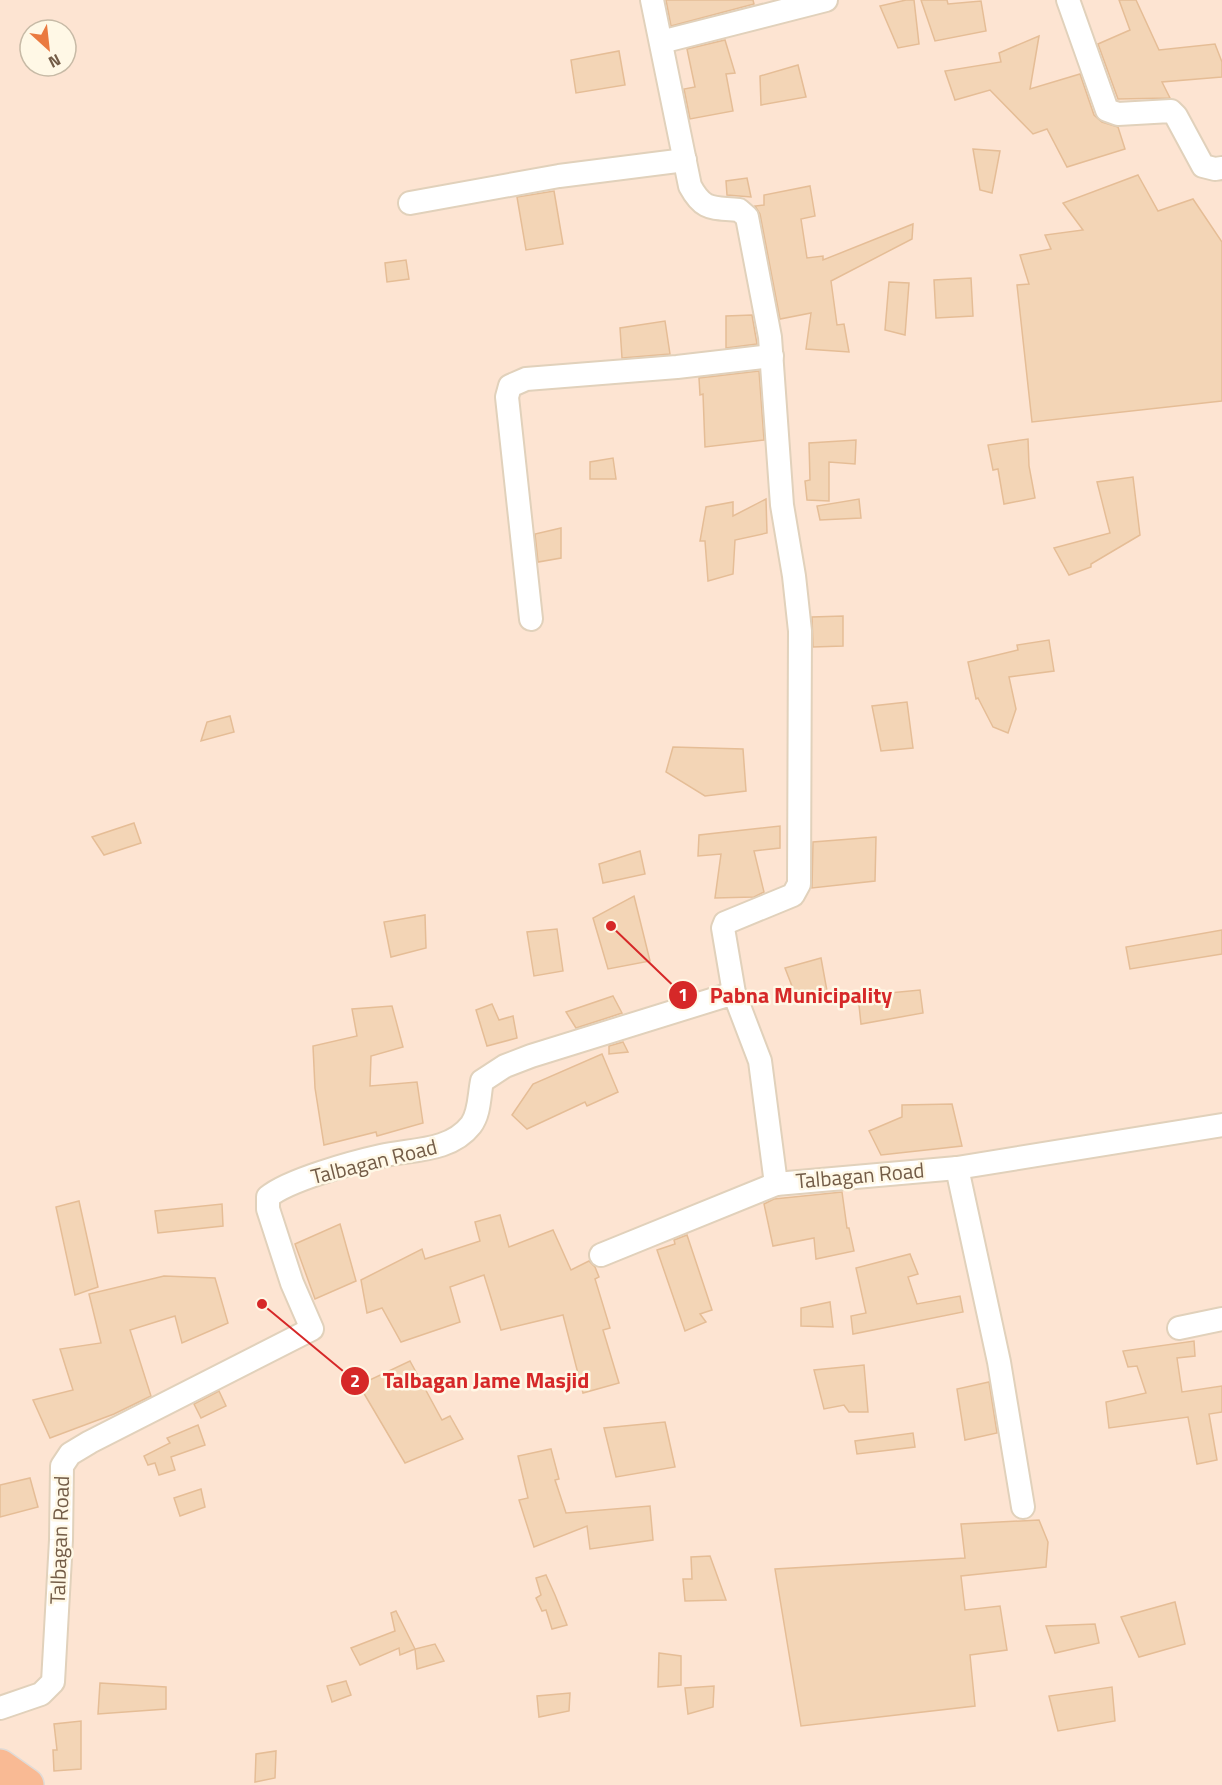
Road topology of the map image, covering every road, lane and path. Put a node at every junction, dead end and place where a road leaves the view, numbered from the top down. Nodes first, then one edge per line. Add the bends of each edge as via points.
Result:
1 (652, 0) edge
2 (826, 0) edge
3 (1068, 0) edge
4 (661, 42) junction
5 (685, 160) junction
6 (1222, 168) edge
7 (410, 203) dead end
8 (772, 356) junction
9 (531, 619) dead end
10 (734, 993) junction
11 (1222, 1125) edge
12 (957, 1168) junction
13 (776, 1184) junction
14 (601, 1256) dead end
15 (1222, 1319) edge
16 (1179, 1328) dead end
17 (1023, 1507) dead end
18 (0, 1708) edge
19 (0, 1766) edge
20 (27, 1785) edge

1 - 4 street
2 - 4 street
3 - 6 street via 1107,110 1118,114 1171,111 1203,166
4 - 5 street
5 - 7 street via 559,176
5 - 8 street via 696,198 714,209 739,210 747,217
8 - 9 street via 526,379 510,386 507,398
8 - 10 street via 782,504 800,631 799,884 793,896 725,923
10 - 13 street, Talbagan Road via 760,1061
10 - 18 street, Talbagan Road via 505,1066 482,1081 479,1108 473,1123 461,1136 442,1146 381,1156 311,1177 271,1195 268,1209 312,1329 90,1442 65,1460 53,1682 41,1694
11 - 12 street, Talbagan Road
12 - 13 street, Talbagan Road
12 - 17 street via 999,1362
13 - 14 street
15 - 16 street
19 - 20 highway

